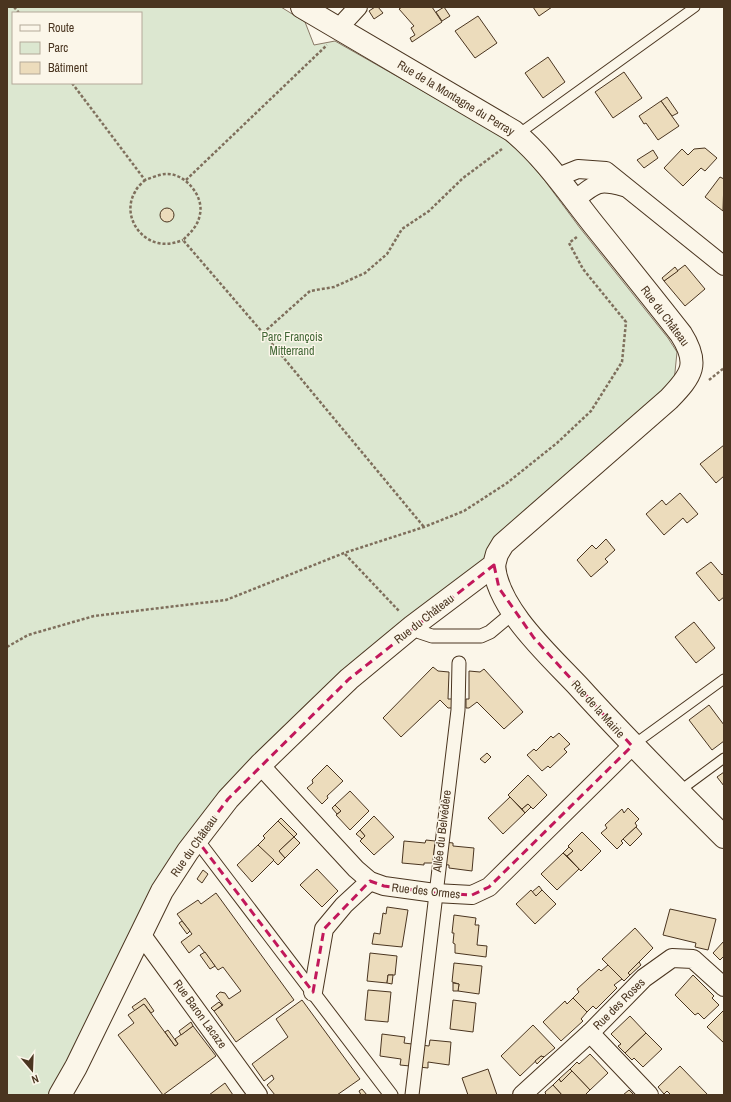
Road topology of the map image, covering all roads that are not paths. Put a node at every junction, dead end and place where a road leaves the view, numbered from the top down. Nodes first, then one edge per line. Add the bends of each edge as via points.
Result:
1 (302, 7) edge
2 (358, 7) edge
3 (695, 7) edge
4 (341, 30) junction
5 (517, 135) junction
6 (558, 177) junction
7 (624, 187) junction
8 (575, 200) junction
9 (724, 266) edge
10 (494, 565) junction
11 (514, 612) junction
12 (413, 626) junction
13 (459, 663) dead end
14 (724, 679) edge
15 (632, 746) junction
16 (724, 758) edge
17 (260, 765) junction
18 (678, 792) junction
19 (724, 837) edge
20 (196, 840) junction
21 (370, 881) junction
22 (435, 893) junction
23 (142, 934) junction
24 (724, 987) edge
25 (313, 992) junction
26 (590, 1033) junction
27 (60, 1095) edge
28 (258, 1095) edge
29 (391, 1095) edge
30 (412, 1095) edge
31 (522, 1095) edge
32 (649, 1095) edge

1 - 4 street, Rue de la Montagne du Perray
2 - 4 street
3 - 5 lane
4 - 5 street, Rue de la Montagne du Perray
5 - 6 street, Rue de la Montagne du Perray via 537,152
6 - 7 street via 578,169 606,171
6 - 8 street, Rue du Château
7 - 8 street via 606,182 587,190
7 - 9 street
8 - 10 street, Rue du Château via 681,334 690,348 693,362 686,382 504,544 497,554
10 - 11 street, Rue de la Mairie via 499,588
10 - 12 street, Rue du Château
11 - 12 street via 481,636 432,636 420,632
11 - 15 street, Rue de la Mairie via 534,638
12 - 17 street, Rue du Château via 349,679
13 - 22 street, Allée du Belvédère via 458,710
14 - 15 lane
15 - 18 street, Rue de la Mairie
15 - 22 street, Rue des Ormes via 488,887 472,895
16 - 18 lane
17 - 20 street, Rue du Château via 228,799
17 - 21 street, Rue des Ormes
18 - 19 street, Rue de la Mairie
20 - 23 street, Rue du Château via 162,891
20 - 25 street
21 - 22 street, Rue des Ormes via 384,886
21 - 25 street via 344,905 324,929
22 - 30 street, Allée du Belvédère
23 - 27 street, Rue du Château
23 - 28 street, Rue Baron Lacaze
24 - 26 street, Rue des Roses via 693,959 672,958 644,978
25 - 29 street
26 - 31 street, Rue des Roses
26 - 32 street

